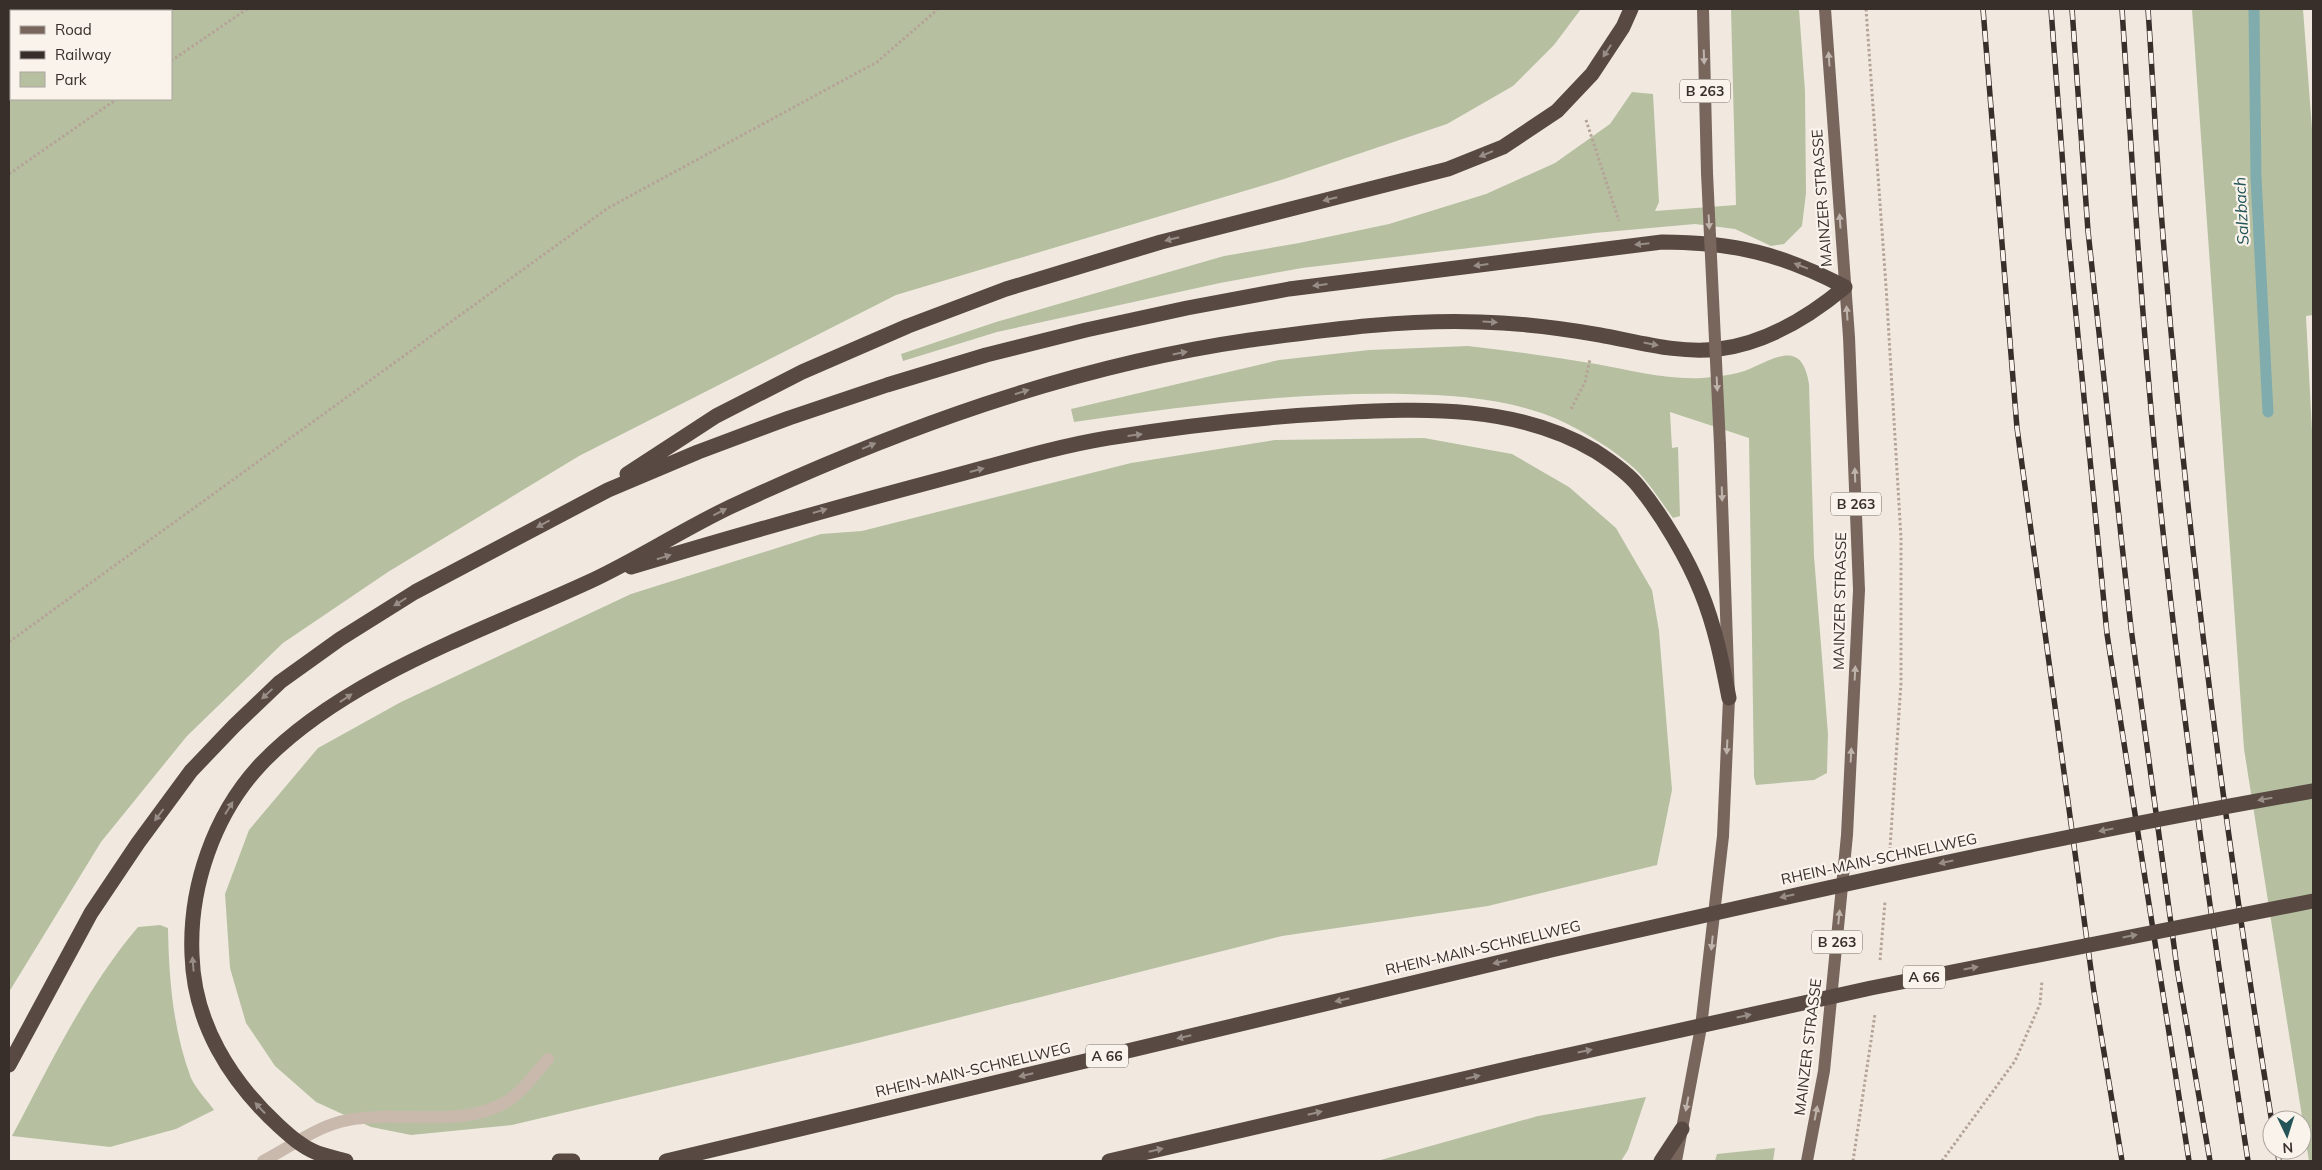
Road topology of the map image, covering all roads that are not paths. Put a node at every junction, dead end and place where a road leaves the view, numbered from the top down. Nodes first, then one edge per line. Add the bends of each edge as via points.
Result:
1 (1631, 9) edge
2 (1702, 9) edge
3 (1825, 9) edge
4 (1845, 287) junction
5 (586, 501) junction
6 (600, 576) junction
7 (1730, 698) junction
8 (2313, 791) edge
9 (2313, 901) edge
10 (548, 1059) dead end
11 (9, 1065) edge
12 (1682, 1129) junction
13 (296, 1141) junction
14 (263, 1161) edge
15 (346, 1161) edge
16 (559, 1161) edge
17 (572, 1161) edge
18 (666, 1161) edge
19 (1109, 1161) edge
20 (1661, 1161) edge
21 (1676, 1161) edge
22 (1808, 1161) edge

1 -> 5 highway via 1592,74 1557,111 1504,147 1448,169 1161,242 1015,286 908,326 802,372 716,416
2 -> 7 main road, B 263, bridge
4 -> 3 main road, MAINZER STRASSE / B 263
4 -> 5 highway via 1773,255 1734,246 1662,242 1289,289 1086,330 887,384 698,452
6 -> 4 highway via 724,510 891,437 1047,384 1144,360 1242,341 1341,328 1441,321 1517,324 1673,348 1722,349 1799,321
22 -> 4 main road, MAINZER STRASSE / B 263 via 1824,1071 1846,844 1859,590
5 -> 11 highway via 415,592 340,639 280,682 234,726 191,771 90,913
6 -> 7 highway via 822,510 1106,439 1276,416 1450,410 1504,418 1559,432 1597,452 1638,485 1669,530 1701,590
13 -> 6 highway via 249,1096 228,1067 212,1042 195,986 193,924 208,852 222,820 240,790 262,764 307,726 359,689 449,644
7 -> 12 main road, B 263 via 1723,836 1711,957 1702,1027
8 -> 18 highway, RHEIN-MAIN-SCHNELLWEG / A 66, bridge via 2017,847 1782,897
19 -> 9 highway, A 66, bridge via 1871,988
10 - 13 lane via 506,1102 473,1115 396,1115 350,1120 334,1123
12 - 20 highway
12 - 21 main road, B 263
13 - 14 lane
13 - 15 highway via 316,1152
16 - 17 highway

